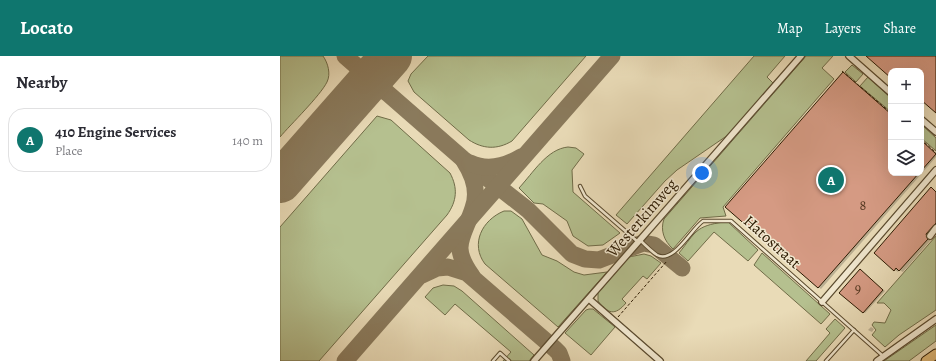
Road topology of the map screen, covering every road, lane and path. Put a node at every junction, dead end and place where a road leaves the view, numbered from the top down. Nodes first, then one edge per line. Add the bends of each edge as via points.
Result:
1 (802, 56) edge
2 (849, 56) edge
3 (842, 71) dead end
4 (888, 90) edge
5 (888, 110) edge
6 (924, 122) edge
7 (936, 132) edge
8 (924, 142) edge
9 (936, 152) edge
10 (936, 170) edge
11 (580, 186) dead end
12 (936, 228) edge
13 (930, 236) dead end
14 (639, 241) junction
15 (676, 251) junction
16 (589, 298) junction
17 (822, 302) junction
18 (936, 319) edge
19 (614, 321) junction
20 (854, 330) junction
21 (936, 354) edge
22 (883, 356) junction
23 (493, 361) edge
24 (509, 361) edge
25 (534, 361) edge
26 (660, 361) edge
27 (826, 361) edge
28 (877, 361) edge
29 (926, 361) edge

1 - 14 street, Westerkimweg
2 - 4 street
3 - 5 path
6 - 7 street
8 - 9 path
10 - 17 street
11 - 14 lane via 585,196
12 - 13 street
14 - 15 lane via 659,256 671,255
14 - 16 street, Westerkimweg
15 - 17 lane, Hatostraat via 703,221 731,221
15 - 19 path
16 - 19 street
16 - 25 street, Westerkimweg
17 - 20 lane, Hatostraat
18 - 22 street
19 - 26 street
20 - 22 lane, Hatostraat
20 - 27 lane
21 - 29 main road
22 - 28 street
23 - 24 lane via 500,354

